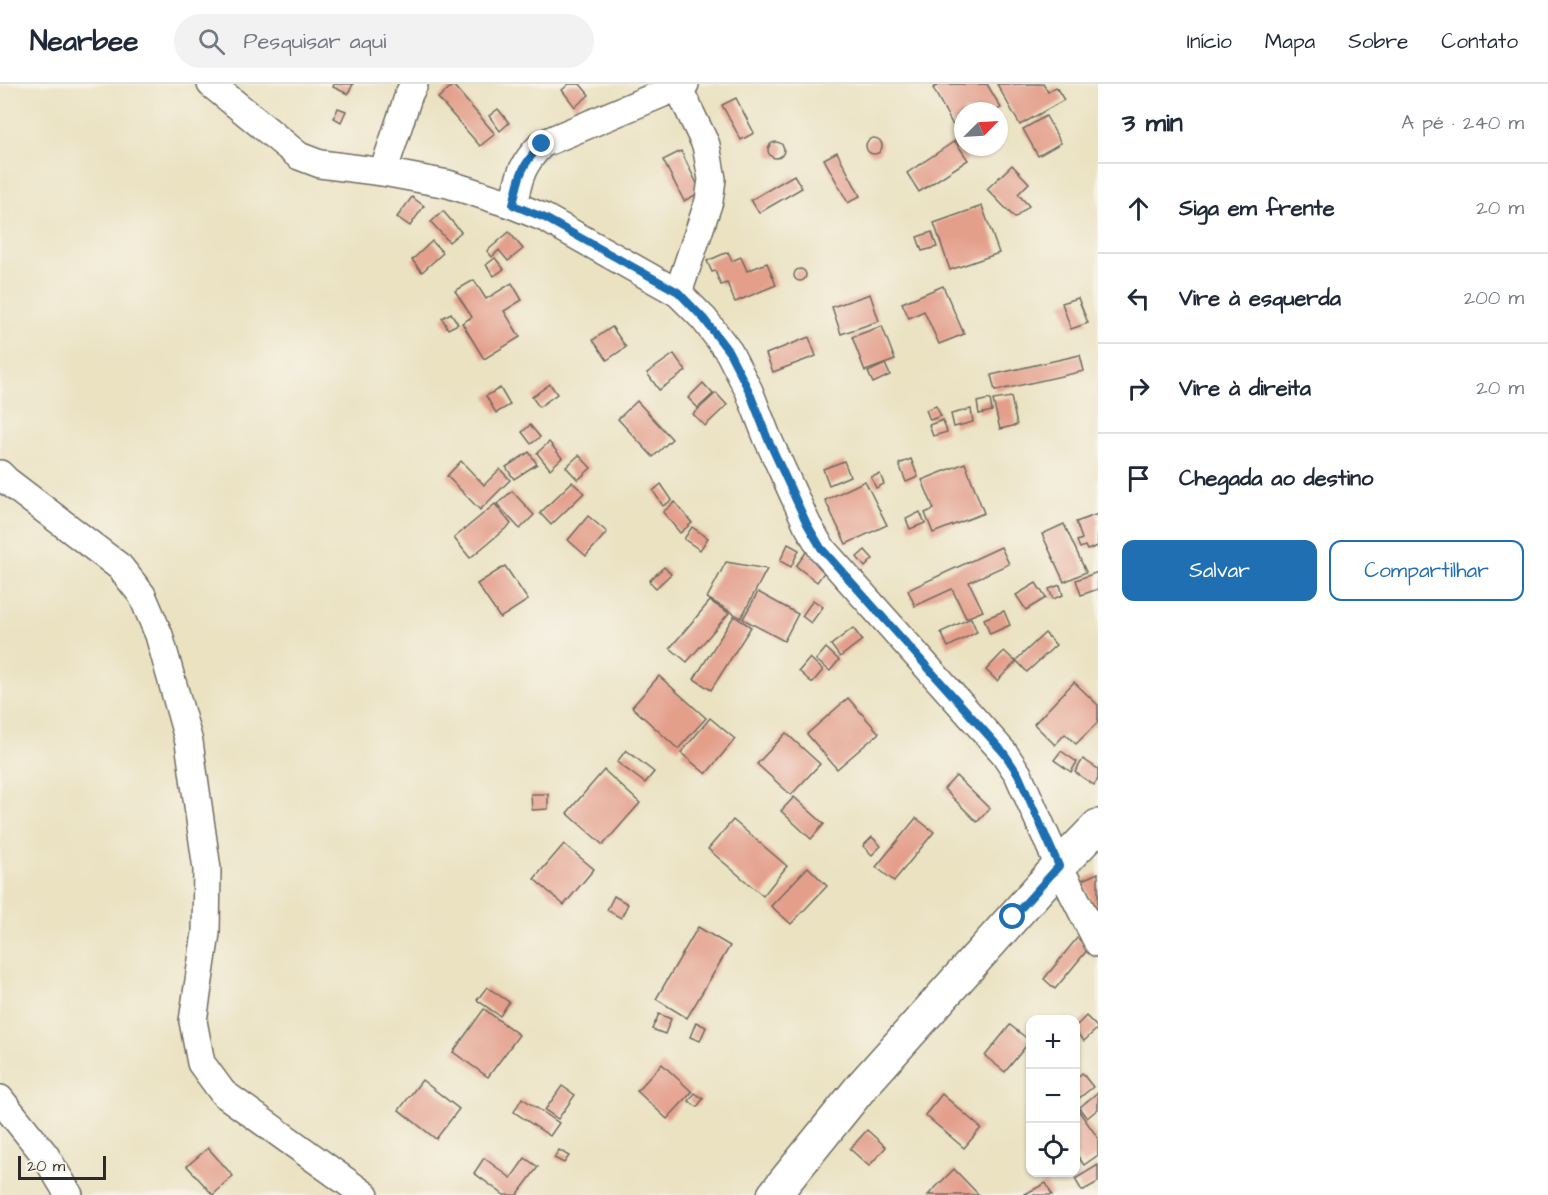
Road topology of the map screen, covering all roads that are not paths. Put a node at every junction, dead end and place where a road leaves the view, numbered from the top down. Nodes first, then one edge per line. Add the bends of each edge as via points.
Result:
1 (211, 84) edge
2 (414, 84) edge
3 (682, 85) edge
4 (383, 172) junction
5 (513, 205) junction
6 (678, 292) junction
7 (0, 474) edge
8 (1098, 826) edge
9 (1059, 866) junction
10 (1098, 943) edge
11 (0, 1099) edge
12 (69, 1195) edge
13 (365, 1195) edge
14 (774, 1195) edge

1 - 4 street via 299,156 320,164
2 - 4 street
3 - 5 street via 542,144 519,175
3 - 6 street via 706,145 712,179 710,201
4 - 5 street via 448,184
5 - 6 street via 545,218
6 - 9 street via 729,352 821,548 1004,753 1018,774
7 - 13 street via 120,567 142,595 159,635 189,742 207,869 206,933 193,1021 201,1063 223,1093
8 - 9 street
9 - 10 street
9 - 14 street via 862,1086
11 - 12 street via 45,1155

